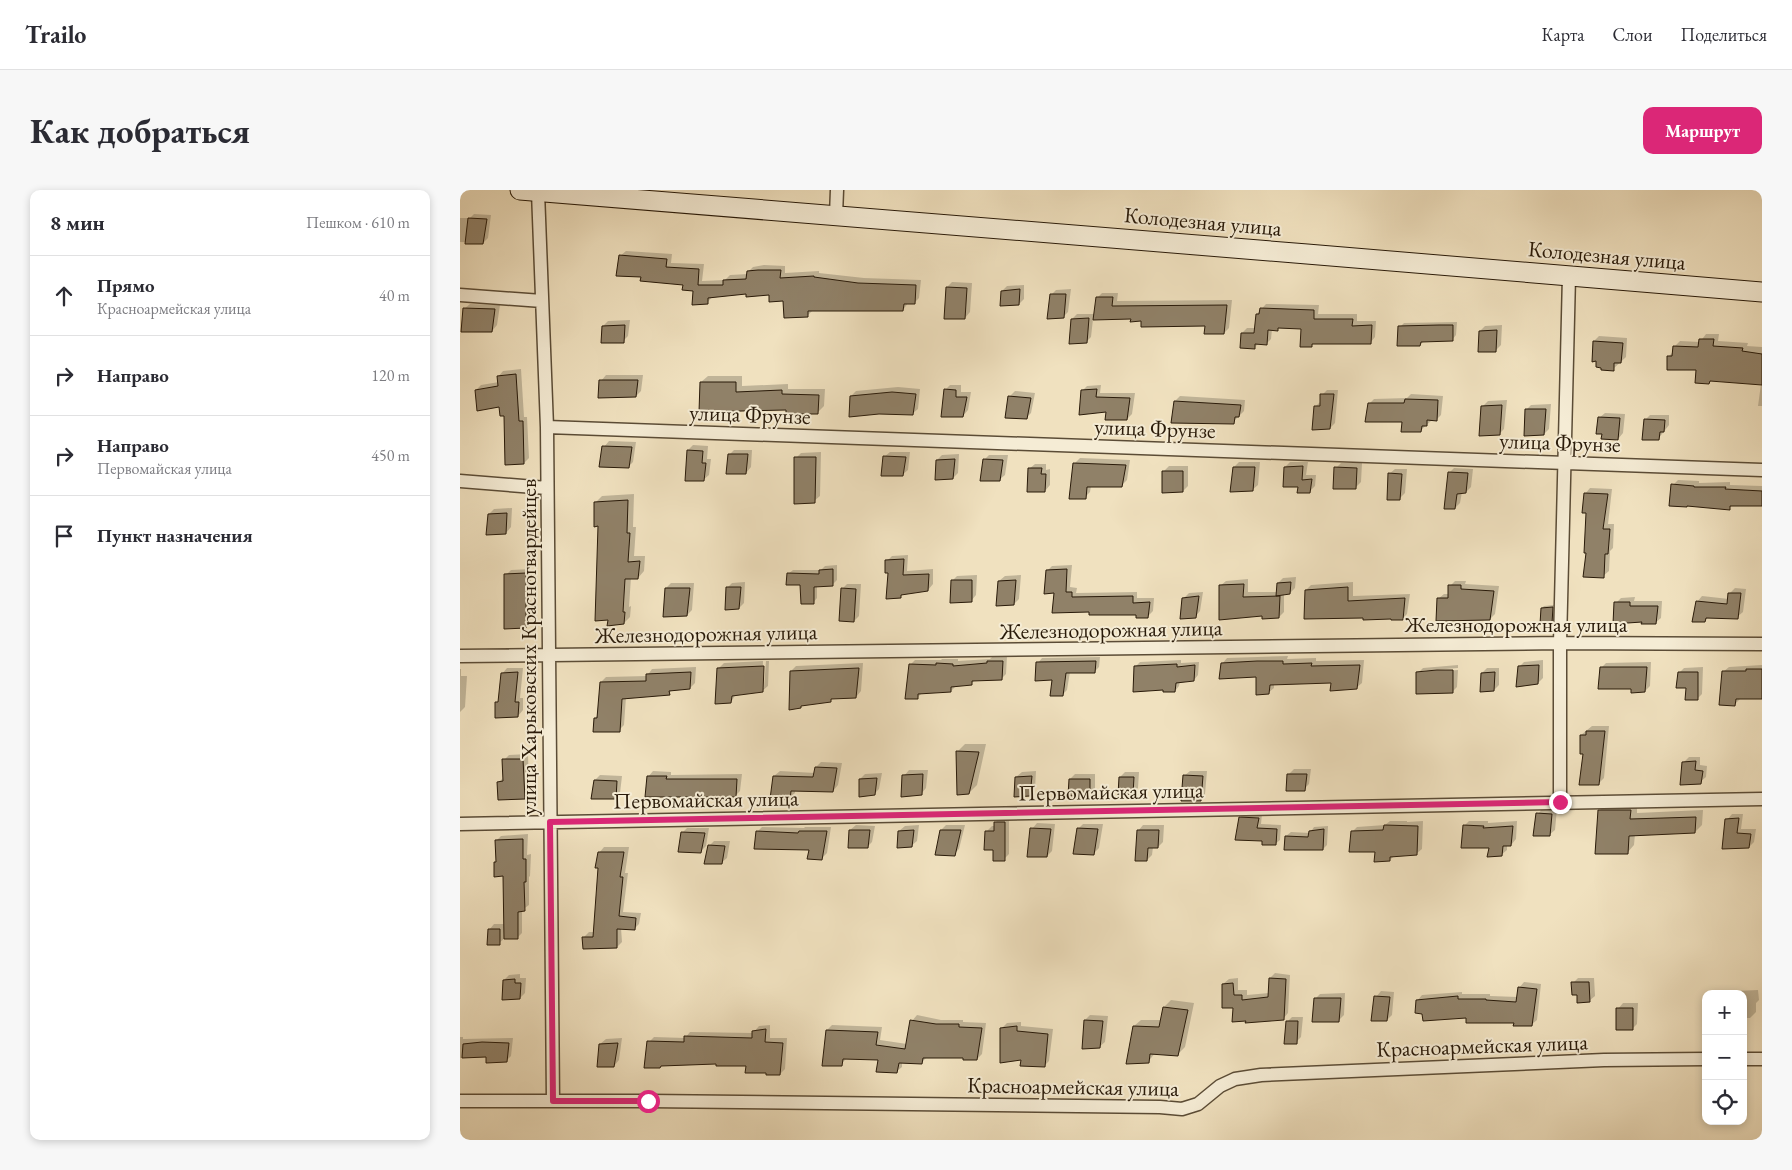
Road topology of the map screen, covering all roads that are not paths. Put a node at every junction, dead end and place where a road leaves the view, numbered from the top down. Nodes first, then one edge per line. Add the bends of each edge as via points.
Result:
1 (837, 190) edge
2 (529, 191) edge
3 (836, 215) junction
4 (1569, 276) junction
5 (1762, 292) edge
6 (460, 295) edge
7 (542, 301) junction
8 (547, 427) junction
9 (1564, 462) junction
10 (1762, 470) edge
11 (460, 481) edge
12 (547, 488) junction
13 (1560, 643) junction
14 (1762, 644) edge
15 (550, 655) junction
16 (460, 656) edge
17 (1762, 799) edge
18 (1560, 802) junction
19 (550, 822) junction
20 (460, 824) edge
21 (1702, 1059) edge
22 (1747, 1059) edge
23 (1762, 1059) edge
24 (460, 1101) edge
25 (553, 1101) junction

1 - 3 street
2 - 3 main road, Колодезная улица
2 - 7 street, улица Харьковских Красногвардейцев
3 - 4 main road, Колодезная улица
4 - 5 main road, Колодезная улица
4 - 9 street
6 - 7 street
7 - 8 street, улица Харьковских Красногвардейцев
8 - 9 street, улица Фрунзе
8 - 12 street, улица Харьковских Красногвардейцев
9 - 10 street, улица Фрунзе
9 - 13 street
11 - 12 street
12 - 15 street, улица Харьковских Красногвардейцев
13 - 14 street, Железнодорожная улица
13 - 15 street, Железнодорожная улица
13 - 18 street
15 - 16 street, Железнодорожная улица
15 - 19 street, улица Харьковских Красногвардейцев
17 - 18 street, Первомайская улица
18 - 19 street, Первомайская улица
19 - 20 street, Первомайская улица
19 - 25 street, улица Харьковских Красногвардейцев
21 - 25 street, Красноармейская улица via 1604,1060 1261,1075 1235,1079 1220,1086 1198,1104 1182,1109
22 - 23 street
24 - 25 street, Красноармейская улица

